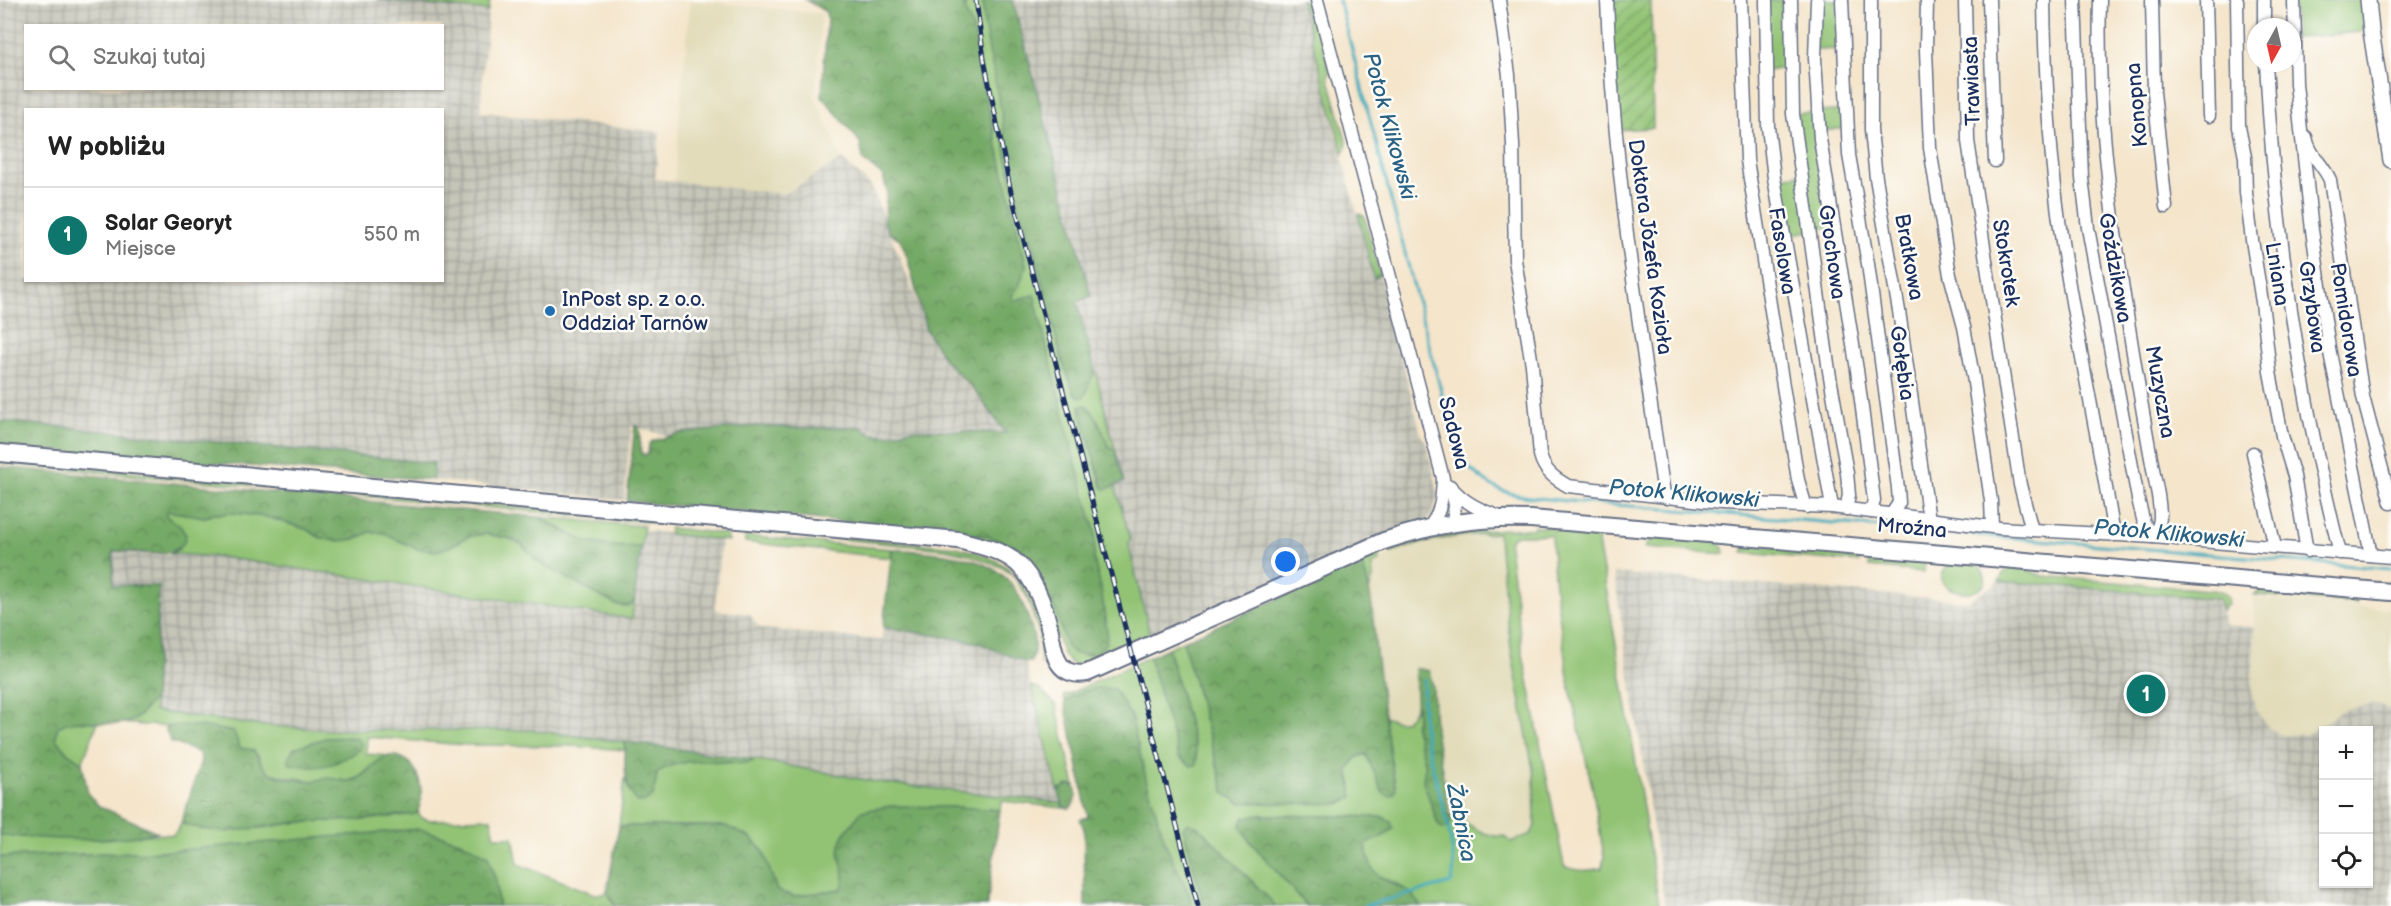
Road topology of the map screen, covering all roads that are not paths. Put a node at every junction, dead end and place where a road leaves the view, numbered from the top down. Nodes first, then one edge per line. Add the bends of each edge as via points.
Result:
1 (1317, 0) edge
2 (1499, 0) edge
3 (1607, 0) edge
4 (1741, 0) edge
5 (1766, 0) edge
6 (1791, 0) edge
7 (1817, 0) edge
8 (1842, 0) edge
9 (1871, 0) edge
10 (1928, 0) edge
11 (1965, 0) edge
12 (1989, 0) edge
13 (2044, 0) edge
14 (2075, 0) edge
15 (2100, 0) edge
16 (2151, 0) edge
17 (2206, 0) edge
18 (2237, 0) edge
19 (2264, 0) edge
20 (2294, 0) edge
21 (2368, 0) edge
22 (2264, 18) edge
23 (2267, 72) edge
24 (2297, 90) junction
25 (2209, 116) dead end
26 (2391, 160) edge
27 (1995, 161) dead end
28 (2166, 207) dead end
29 (0, 453) edge
30 (2253, 453) dead end
31 (1447, 482) junction
32 (1667, 498) junction
33 (2391, 503) edge
34 (1442, 505) junction
35 (1806, 507) junction
36 (1832, 507) junction
37 (1846, 508) junction
38 (1872, 512) junction
39 (1891, 515) junction
40 (1504, 518) junction
41 (1929, 520) junction
42 (1452, 522) junction
43 (1992, 526) junction
44 (1429, 527) junction
45 (2032, 530) junction
46 (2114, 535) junction
47 (2153, 537) junction
48 (2275, 547) junction
49 (2307, 551) junction
50 (2340, 553) junction
51 (2371, 555) junction
52 (2391, 557) edge
53 (2391, 592) edge

1 - 31 street, Sadowa
2 - 32 street via 1510,87 1515,260 1543,467 1568,486
3 - 32 street, Doktora Józefa Kozioła via 1612,110 1631,279
4 - 35 street, Fasolowa via 1747,160 1798,480
5 - 36 street, Grochowa via 1768,127 1773,168
6 - 37 street, Grochowa via 1793,114 1847,473
7 - 38 street via 1815,58 1820,139 1857,370 1874,500
8 - 39 street, Gołębia via 1849,154 1898,488 1899,503
9 - 41 street, Bratkowa via 1871,130 1876,178
10 - 43 street via 1930,148 1950,275 1964,327
11 - 45 street, Stokrotek via 1968,141 2020,485
12 - 27 street, Trawiasta
13 - 46 street via 2044,42 2061,236
14 - 47 street, Goździkowa via 2082,178 2088,228 2138,499 2144,523
15 - 47 street, Muzyczna via 2101,117 2126,310 2158,495 2161,521
16 - 28 street, Konopna via 2154,92
17 - 25 street
18 - 49 street, Lniana via 2239,127 2246,193 2270,372
19 - 22 street
20 - 24 street, Pomidorowa
21 - 26 street
23 - 50 street, Grzybowa via 2293,317 2313,433
24 - 33 street, Pomidorowa via 2302,100 2308,147 2330,180 2363,397
24 - 51 street, Pomidorowa via 2301,148 2329,348
29 - 44 main road via 958,540 991,549 1017,563 1044,608 1059,663 1078,674 1088,674 1384,541
30 - 48 street
31 - 34 street, Sadowa
31 - 40 street via 1466,502
31 - 42 street via 1455,505
32 - 35 street
34 - 42 street
34 - 44 street, Sadowa
35 - 36 street
36 - 37 street
37 - 38 street
38 - 39 street
39 - 41 street
40 - 42 main road, Mroźna
40 - 53 main road, Mroźna
41 - 43 street
42 - 44 main road, Mroźna
43 - 45 street
45 - 46 street
46 - 47 street
47 - 48 street
48 - 49 street
49 - 50 street
50 - 51 street
51 - 52 street

